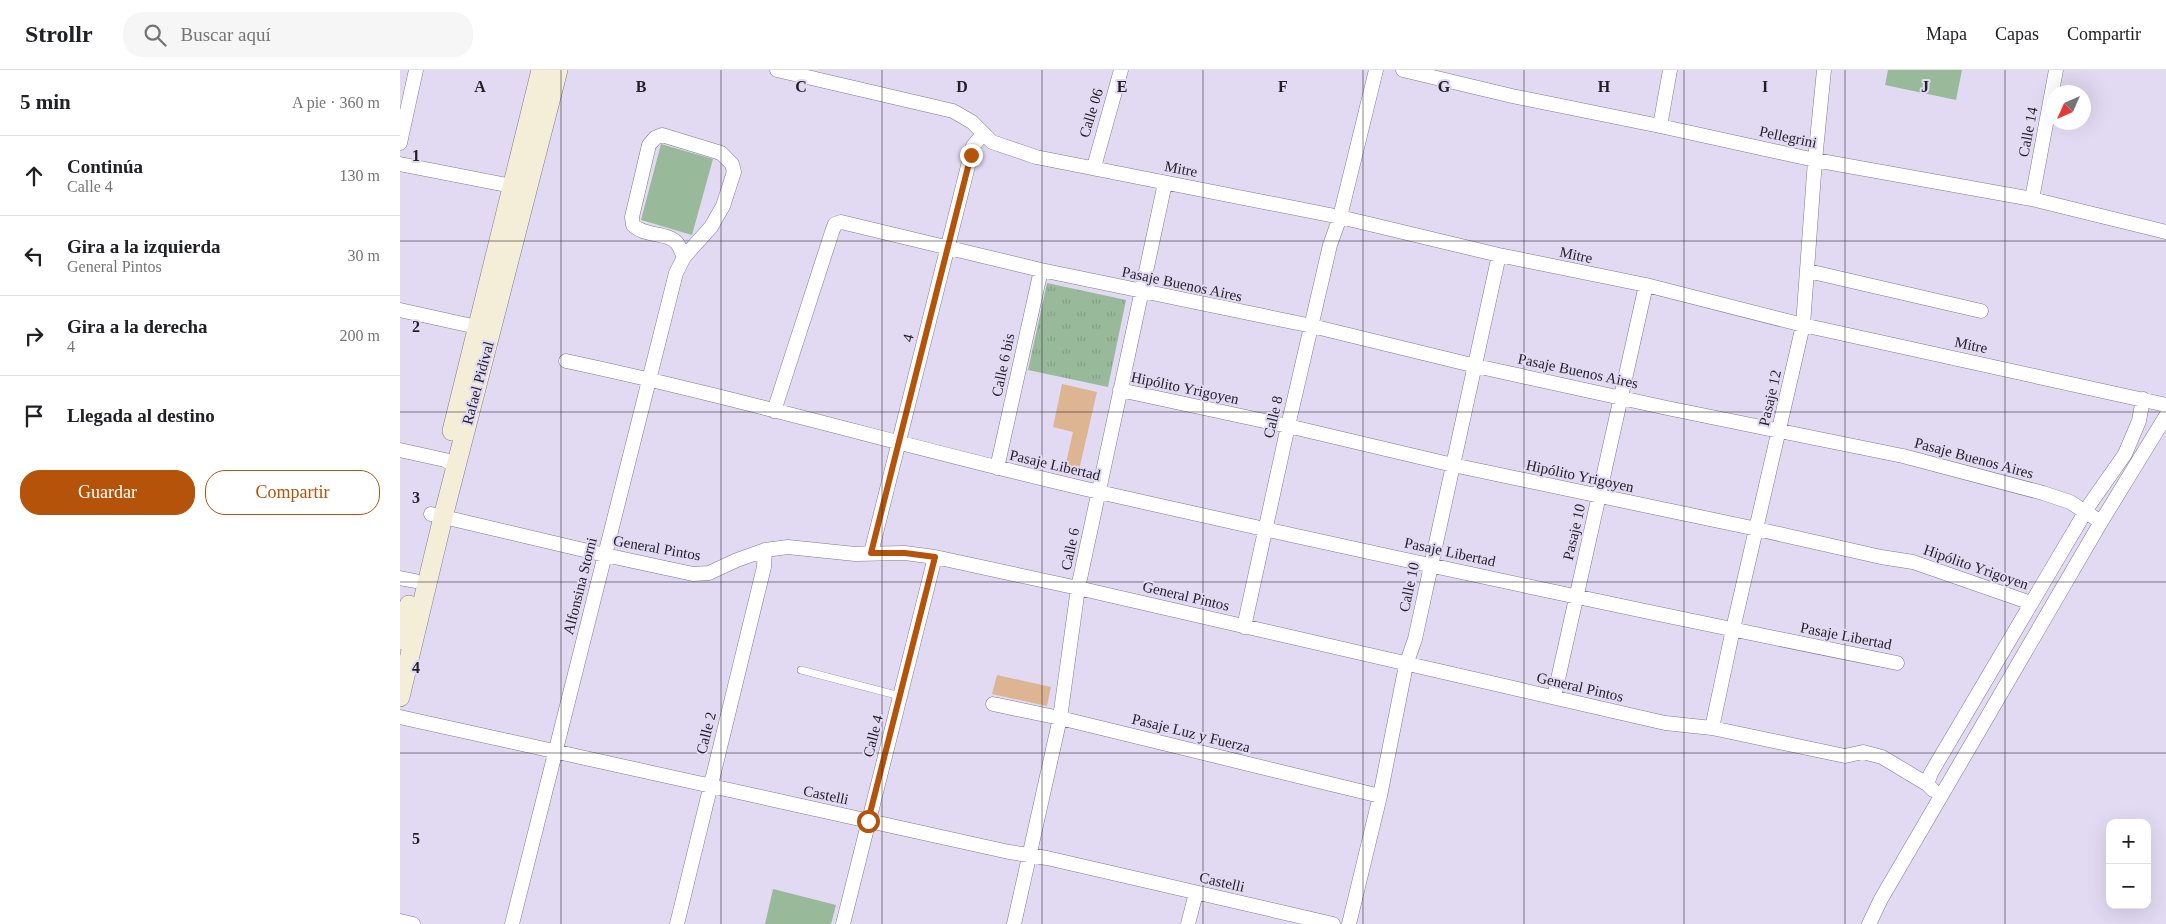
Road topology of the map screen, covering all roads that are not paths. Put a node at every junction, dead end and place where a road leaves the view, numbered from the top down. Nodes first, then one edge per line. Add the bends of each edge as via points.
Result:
1 (416, 70) edge
2 (541, 70) edge
3 (558, 70) edge
4 (777, 70) edge
5 (1121, 70) edge
6 (1376, 70) edge
7 (1404, 70) edge
8 (1670, 70) edge
9 (1824, 70) edge
10 (2056, 70) edge
11 (1660, 126) junction
12 (983, 134) junction
13 (400, 143) edge
14 (1815, 160) junction
15 (400, 164) edge
16 (1094, 167) junction
17 (1165, 183) junction
18 (512, 186) junction
19 (2032, 199) junction
20 (1340, 217) junction
21 (2166, 232) edge
22 (948, 249) junction
23 (1499, 255) junction
24 (684, 257) junction
25 (1041, 270) junction
26 (1808, 271) junction
27 (1646, 285) junction
28 (1141, 292) junction
29 (400, 310) edge
30 (1981, 311) dead end
31 (1803, 324) junction
32 (1312, 326) junction
33 (478, 327) junction
34 (566, 361) dead end
35 (1476, 366) junction
36 (648, 378) junction
37 (1120, 390) junction
38 (1621, 397) junction
39 (2143, 400) junction
40 (2166, 405) edge
41 (774, 411) junction
42 (2166, 416) edge
43 (1288, 426) junction
44 (1780, 430) junction
45 (898, 443) junction
46 (400, 450) edge
47 (450, 463) junction
48 (1453, 465) junction
49 (997, 468) junction
50 (1098, 492) junction
51 (1599, 496) junction
52 (2085, 512) junction
53 (437, 515) junction
54 (2101, 522) junction
55 (1265, 528) junction
56 (1757, 529) junction
57 (765, 550) junction
58 (871, 553) junction
59 (605, 555) junction
60 (935, 557) junction
61 (1430, 565) junction
62 (407, 580) edge
63 (1078, 588) junction
64 (1576, 596) junction
65 (2031, 603) junction
66 (1244, 627) junction
67 (1733, 629) junction
68 (400, 640) edge
69 (1897, 663) dead end
70 (1406, 664) junction
71 (802, 670) dead end
72 (900, 696) junction
73 (400, 697) edge
74 (1554, 697) junction
75 (993, 704) dead end
76 (400, 717) edge
77 (1060, 718) junction
78 (1712, 728) junction
79 (555, 752) junction
80 (1927, 784) junction
81 (710, 786) junction
82 (1380, 796) junction
83 (1940, 798) junction
84 (868, 821) junction
85 (1030, 856) junction
86 (1196, 893) junction
87 (400, 921) edge
88 (413, 924) edge
89 (512, 924) edge
90 (677, 924) edge
91 (843, 924) edge
92 (1014, 924) edge
93 (1188, 924) edge
94 (1333, 924) edge
95 (1349, 924) edge
96 (1869, 924) edge

1 - 13 street
2 - 18 street, Rafael Pidival
3 - 47 street, Rafael Pidival
4 - 12 street, Mitre via 953,111 972,122
5 - 16 street, Calle 06
6 - 20 street, Calle 8
7 - 11 street, Pellegrini
8 - 11 street
9 - 14 street, Pasaje 12
10 - 19 street, Calle 14
11 - 14 street, Pellegrini
12 - 16 street, Mitre via 999,146 1019,152
12 - 22 street, 4 via 974,146
14 - 19 street, Pellegrini
14 - 26 street, Pasaje 12
15 - 18 street
16 - 17 street, Mitre
17 - 20 street, Mitre
17 - 28 street, Calle 6
18 - 33 street, Rafael Pidival
19 - 21 street, Pellegrini
20 - 23 street, Mitre
20 - 32 street, Calle 8 via 1330,245
22 - 25 street, Pasaje Buenos Aires
22 - 41 street, Pasaje Buenos Aires via 841,222 835,224
22 - 45 street, 4
23 - 27 street, Mitre
23 - 35 street, Calle 10
24 - 24 street, Alfonsina Storni via 672,238 642,232 633,225 632,217 649,146 662,135 721,153 732,164 734,172 723,206 711,227
24 - 36 street, Alfonsina Storni via 676,273
25 - 28 street, Pasaje Buenos Aires
25 - 49 street, Calle 6 bis
26 - 30 street
26 - 31 street, Pasaje 12
27 - 31 street, Mitre
27 - 38 street, Pasaje 10
28 - 32 street, Pasaje Buenos Aires
28 - 37 street, Calle 6
29 - 33 street
31 - 39 street, Mitre
31 - 44 street, Pasaje 12
32 - 35 street, Pasaje Buenos Aires
32 - 43 street, Calle 8
33 - 47 street, Rafael Pidival
34 - 36 street, Pasaje Libertad
35 - 38 street, Pasaje Buenos Aires
35 - 48 street, Calle 10
36 - 41 street, Pasaje Libertad
36 - 59 street, Alfonsina Storni
37 - 43 street, Hipólito Yrigoyen
37 - 50 street, Calle 6
38 - 44 street, Pasaje Buenos Aires
38 - 51 street, Pasaje 10
39 - 40 street, Mitre
39 - 52 street via 2133,439
41 - 45 street, Pasaje Libertad
42 - 54 street
43 - 48 street, Hipólito Yrigoyen
43 - 55 street, Calle 8
44 - 52 street, Pasaje Buenos Aires via 1903,456 2033,490 2070,502
44 - 56 street, Pasaje 12
45 - 49 street, Pasaje Libertad
45 - 58 street, 4
46 - 47 street
47 - 53 street, Rafael Pidival
48 - 51 street, Hipólito Yrigoyen
48 - 61 street, Calle 10
49 - 50 street, Pasaje Libertad
50 - 55 street, Pasaje Libertad
50 - 63 street, Calle 6
51 - 56 street, Hipólito Yrigoyen
51 - 64 street, Pasaje 10
52 - 54 street, Pasaje Buenos Aires
52 - 65 street
53 - 59 street, General Pintos
53 - 62 street, Rafael Pidival
53 - 73 street, Rafael Pidival
54 - 83 street
55 - 61 street, Pasaje Libertad
55 - 66 street, Calle 8
56 - 65 street, Hipólito Yrigoyen via 1913,562
56 - 67 street, Pasaje 12
57 - 58 street, General Pintos via 788,548
57 - 59 street, General Pintos via 709,573 693,574
57 - 81 street, Calle 2 via 764,567
58 - 60 street, General Pintos
59 - 79 street, Alfonsina Storni
60 - 63 street, General Pintos
60 - 72 street, Calle 4
61 - 64 street, Pasaje Libertad
61 - 70 street, Calle 10 via 1415,640
62 - 68 street, Rafael Pidival
63 - 66 street, General Pintos
63 - 77 street, Calle 6
64 - 67 street, Pasaje Libertad
64 - 74 street, Pasaje 10
65 - 80 street
66 - 70 street, General Pintos
67 - 69 street, Pasaje Libertad
67 - 78 street, Pasaje 12
70 - 74 street, General Pintos
70 - 82 street, Calle 10
71 - 72 lane
72 - 84 street, Calle 4
74 - 78 street, General Pintos via 1665,723
75 - 77 street, Pasaje Luz y Fuerza
76 - 79 street, Castelli
77 - 82 street, Pasaje Luz y Fuerza
77 - 85 street, Calle 6
78 - 80 street, General Pintos via 1845,756 1863,752 1882,757
79 - 81 street, Castelli
79 - 89 street, Alfonsina Storni
80 - 83 street, General Pintos
81 - 84 street, Castelli
81 - 90 street, Calle 2
82 - 95 street, Calle 10
83 - 96 street
84 - 85 street, Castelli
84 - 91 street, Calle 4
85 - 86 street, Castelli
85 - 92 street, Calle 6
86 - 93 street
86 - 94 street, Castelli
87 - 88 street

